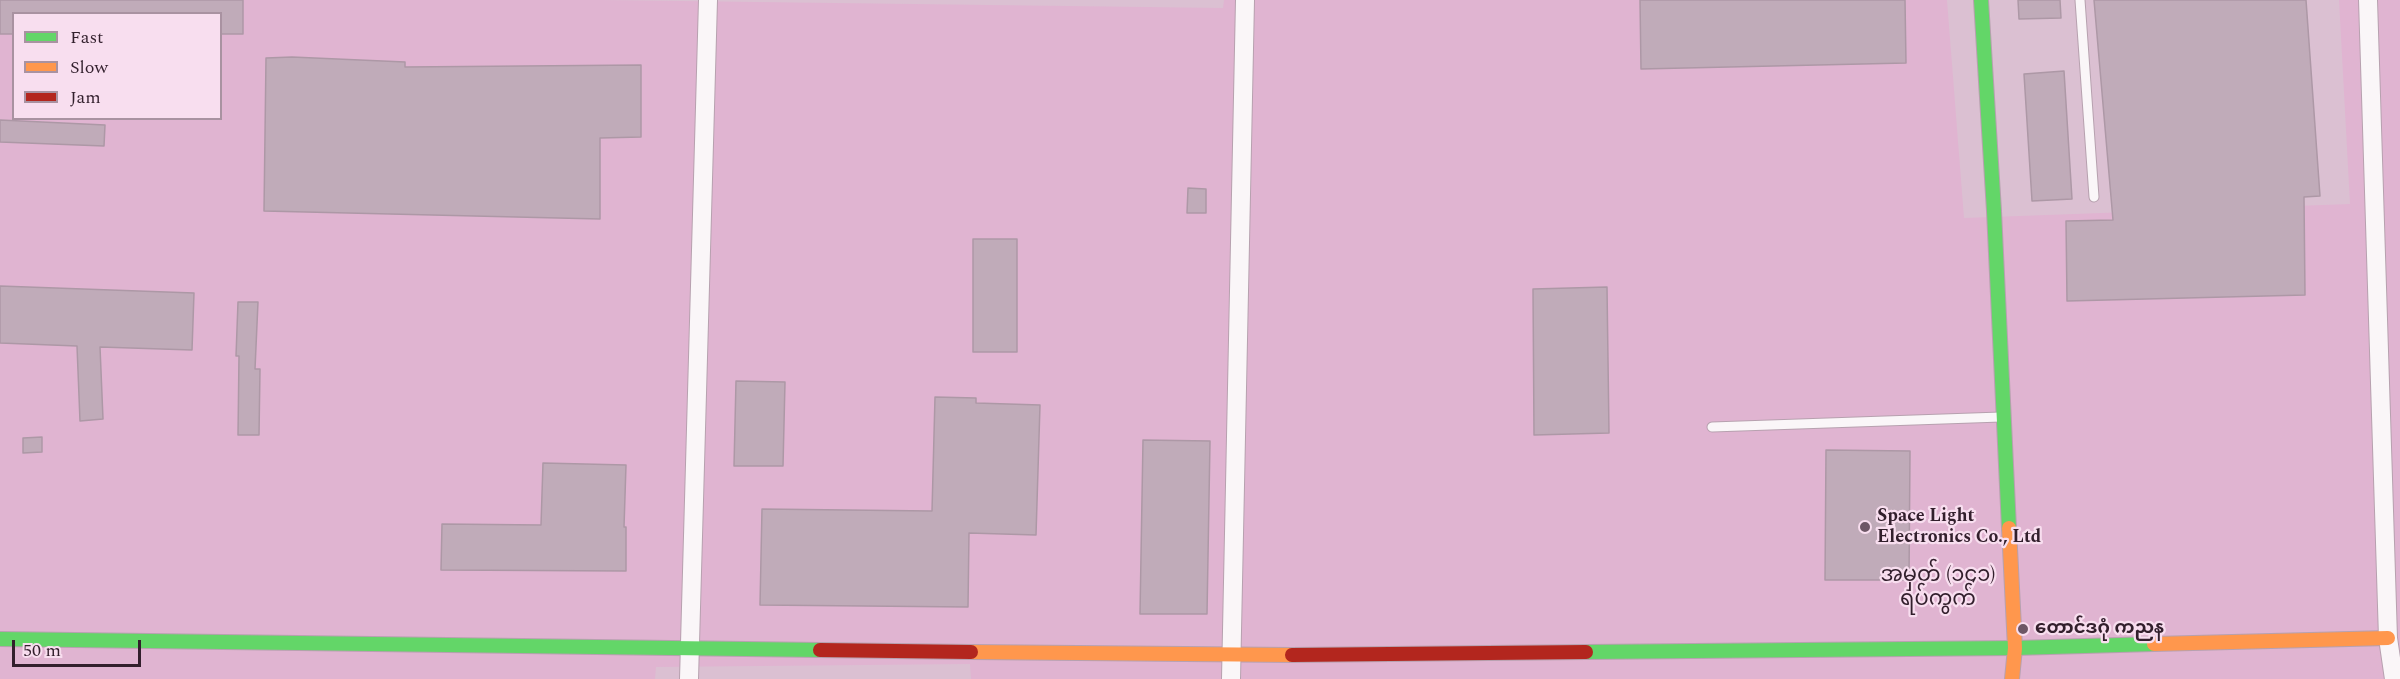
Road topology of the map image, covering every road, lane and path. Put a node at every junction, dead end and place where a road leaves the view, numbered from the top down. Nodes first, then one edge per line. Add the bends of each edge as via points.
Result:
1 (708, 0) edge
2 (1245, 0) edge
3 (1981, 0) edge
4 (2080, 0) edge
5 (2367, 0) edge
6 (2094, 197) dead end
7 (2004, 417) junction
8 (1712, 427) dead end
9 (2388, 638) junction
10 (0, 639) edge
11 (2015, 648) junction
12 (689, 650) junction
13 (1232, 656) junction
14 (689, 679) edge
15 (1232, 679) edge
16 (2012, 679) edge
17 (2394, 679) edge

1 - 12 street
2 - 13 street
3 - 7 street
4 - 6 lane
5 - 9 street
7 - 8 lane
7 - 11 street
9 - 11 street
9 - 17 street
10 - 12 street
11 - 13 street
11 - 16 street
12 - 13 street
12 - 14 street
13 - 15 street

